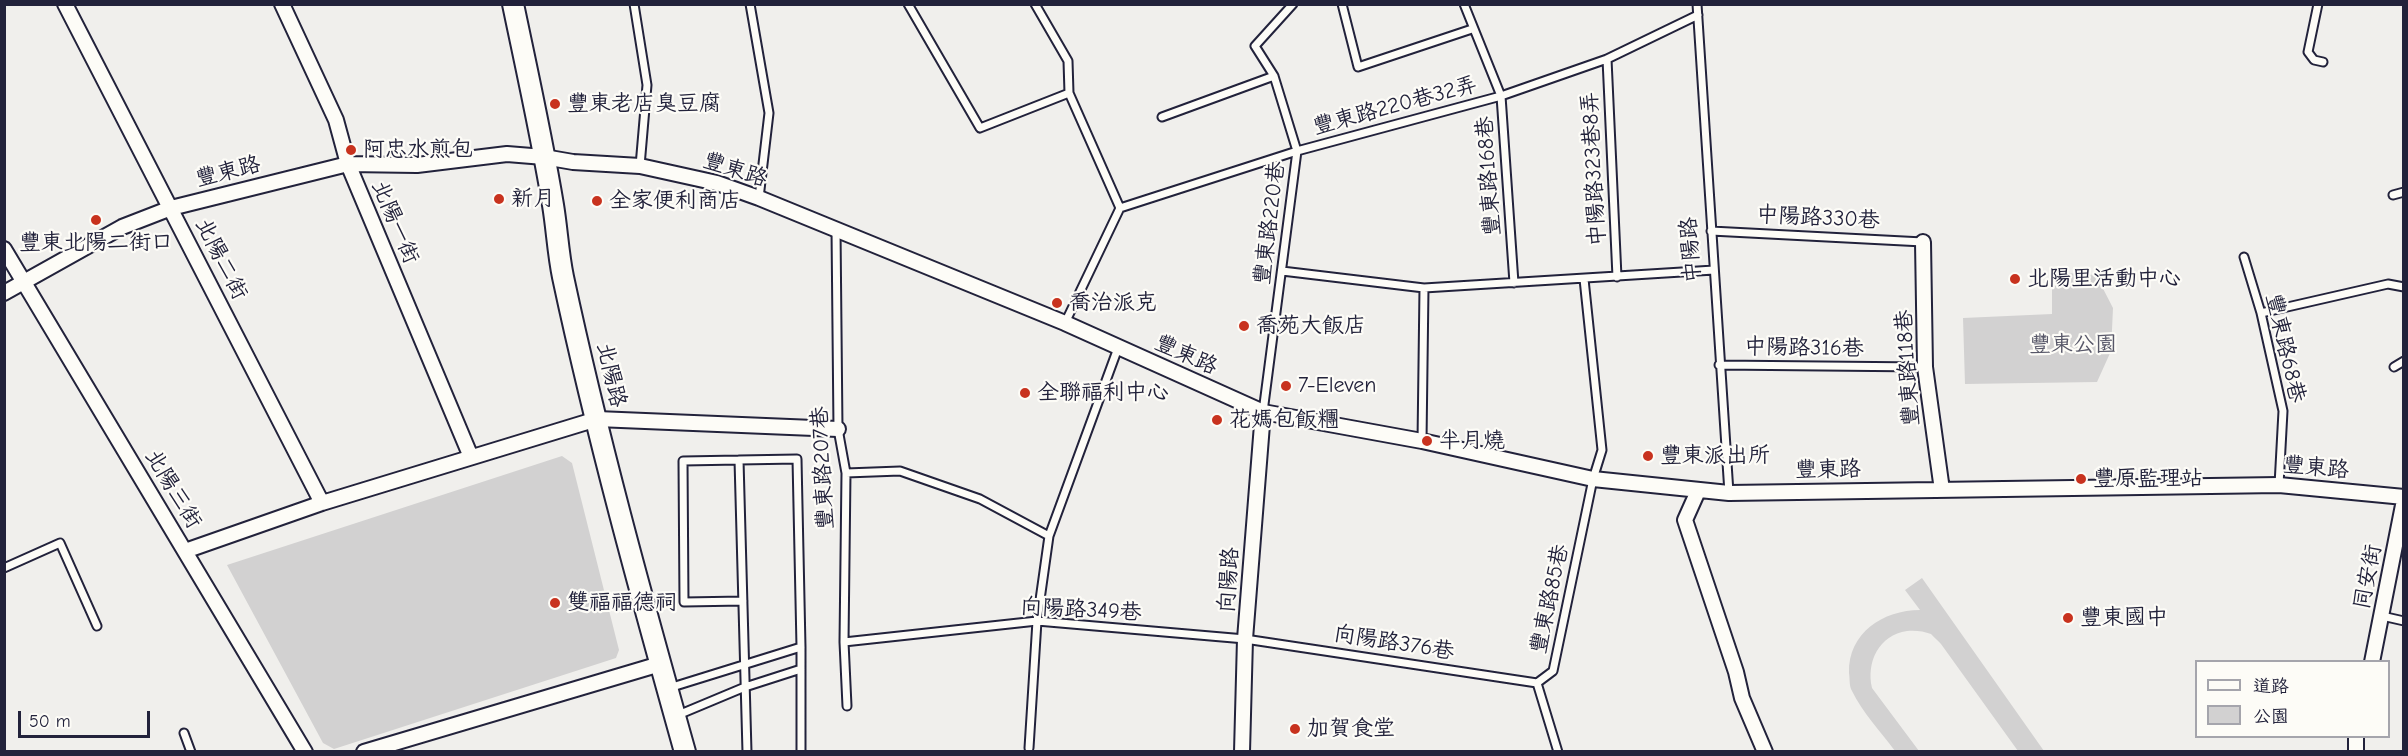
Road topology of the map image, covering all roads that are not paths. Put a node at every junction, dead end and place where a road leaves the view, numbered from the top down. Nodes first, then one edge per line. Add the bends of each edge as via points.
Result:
1 (64, 4) edge
2 (282, 4) edge
3 (513, 4) edge
4 (634, 4) edge
5 (750, 4) edge
6 (908, 4) edge
7 (1035, 4) edge
8 (1293, 4) edge
9 (1342, 4) edge
10 (1464, 4) edge
11 (1697, 4) edge
12 (2318, 4) edge
13 (1698, 15) junction
14 (1472, 28) junction
15 (1607, 59) junction
16 (2324, 62) dead end
17 (1275, 76) junction
18 (1069, 93) junction
19 (1502, 96) junction
20 (1162, 117) dead end
21 (1297, 151) junction
22 (544, 157) junction
23 (348, 164) junction
24 (640, 166) junction
25 (2403, 192) edge
26 (2393, 195) dead end
27 (759, 198) junction
28 (171, 207) junction
29 (1120, 208) junction
30 (836, 229) junction
31 (1711, 231) junction
32 (1923, 242) joint
33 (4, 249) edge
34 (2244, 257) dead end
35 (1714, 270) junction
36 (1282, 271) junction
37 (1617, 277) junction
38 (1584, 279) junction
39 (26, 282) junction
40 (1514, 283) junction
41 (2403, 287) edge
42 (1424, 288) junction
43 (4, 293) edge
44 (2261, 314) junction
45 (1065, 324) junction
46 (1118, 348) junction
47 (2403, 361) edge
48 (1719, 365) junction
49 (1925, 367) junction
50 (2394, 367) dead end
51 (1263, 412) junction
52 (597, 419) junction
53 (838, 429) junction
54 (1422, 441) junction
55 (471, 457) junction
56 (739, 460) junction
57 (846, 473) junction
58 (1593, 479) junction
59 (2279, 485) junction
60 (1942, 490) junction
61 (1698, 491) junction
62 (1729, 493) junction
63 (2403, 499) edge
64 (322, 502) junction
65 (1049, 536) junction
66 (185, 551) junction
67 (4, 568) edge
68 (743, 601) junction
69 (2382, 616) junction
70 (1037, 621) junction
71 (2403, 621) edge
72 (97, 626) dead end
73 (1245, 639) junction
74 (844, 642) junction
75 (801, 647) junction
76 (2372, 660) edge
77 (744, 663) junction
78 (660, 664) junction
79 (801, 669) junction
80 (1537, 683) junction
81 (745, 687) junction
82 (667, 688) junction
83 (847, 706) dead end
84 (675, 716) junction
85 (184, 733) dead end
86 (1029, 747) dead end
87 (191, 752) edge
88 (305, 752) edge
89 (364, 752) edge
90 (685, 752) edge
91 (747, 752) edge
92 (801, 752) edge
93 (1242, 752) edge
94 (1558, 752) edge
95 (1765, 752) edge

1 - 28 street, 北陽二街
2 - 23 street, 北陽一街 via 336,120
3 - 22 street, 北陽路
4 - 24 lane via 647,85
5 - 27 lane via 769,113
6 - 18 lane via 980,128
7 - 18 lane via 1068,61
8 - 17 lane, 豐東路220巷 via 1256,46
9 - 14 lane via 1358,67
10 - 14 lane, 豐東路168巷
11 - 13 lane, 中陽路
12 - 16 lane via 2308,51 2314,60
13 - 15 lane, 豐東路220巷32弄
13 - 31 lane, 中陽路
14 - 19 lane, 豐東路168巷
15 - 19 lane, 豐東路220巷32弄
15 - 37 lane, 中陽路323巷8弄
17 - 20 lane
17 - 21 lane, 豐東路220巷
18 - 29 lane
19 - 21 lane, 豐東路220巷32弄
19 - 40 lane, 豐東路168巷
21 - 29 lane, 豐東路220巷32弄
21 - 36 lane, 豐東路220巷
22 - 23 street, 豐東路 via 507,154 417,165
22 - 24 street, 豐東路
22 - 52 street, 北陽路 via 563,274
23 - 28 street, 豐東路
23 - 55 street, 北陽一街
24 - 27 street, 豐東路 via 717,183
25 - 26 lane
27 - 30 street, 豐東路
28 - 39 street, 豐東路 via 122,227
28 - 64 street, 北陽二街
29 - 45 lane
30 - 45 street, 豐東路
30 - 53 lane, 豐東路207巷
31 - 32 lane, 中陽路330巷
31 - 35 lane, 中陽路
32 - 49 street, 豐東路118巷
33 - 39 street, 北陽三街
34 - 44 lane, 豐東路68巷
35 - 37 lane
35 - 48 lane, 中陽路
36 - 42 lane
36 - 51 lane, 豐東路220巷
37 - 38 lane
38 - 40 lane
38 - 58 lane via 1602,450
39 - 43 street, 豐東路
39 - 66 street, 北陽三街
40 - 42 lane
41 - 44 lane via 2388,284
42 - 54 lane
44 - 59 lane, 豐東路68巷 via 2283,411
45 - 46 street, 豐東路
46 - 51 street, 豐東路
46 - 65 lane
47 - 50 lane
48 - 49 lane, 中陽路316巷
48 - 62 lane, 中陽路
49 - 60 street, 豐東路118巷
51 - 54 street, 豐東路
51 - 73 street, 向陽路
52 - 53 street
52 - 55 street
52 - 78 street, 北陽路
53 - 57 lane, 豐東路207巷
54 - 58 street, 豐東路
55 - 64 street
56 - 68 lane
56 - 68 lane via 683,461 684,602
56 - 75 lane via 797,459
57 - 65 lane via 900,471 980,499
57 - 74 lane, 豐東路207巷
58 - 61 street, 豐東路
58 - 80 lane, 豐東路85巷 via 1553,671
59 - 60 street, 豐東路
59 - 63 street, 豐東路
60 - 62 street, 豐東路
61 - 62 street, 豐東路
61 - 95 street via 1685,520 1742,698
63 - 69 street, 同安街
64 - 66 street
65 - 70 lane
66 - 88 street, 北陽三街
67 - 72 lane via 60,543
68 - 77 lane
69 - 71 lane
69 - 76 street, 同安街
70 - 73 lane, 向陽路349巷
70 - 74 lane, 向陽路349巷
70 - 86 lane
73 - 80 lane, 向陽路376巷
73 - 93 street, 向陽路
74 - 83 lane, 豐東路207巷
75 - 77 lane
75 - 79 lane
77 - 81 lane
77 - 82 lane
78 - 82 street, 北陽路
78 - 89 street
79 - 81 lane
79 - 92 lane
80 - 94 lane, 豐東路85巷
81 - 84 lane
81 - 91 lane
82 - 84 street, 北陽路
84 - 90 street, 北陽路
85 - 87 lane

